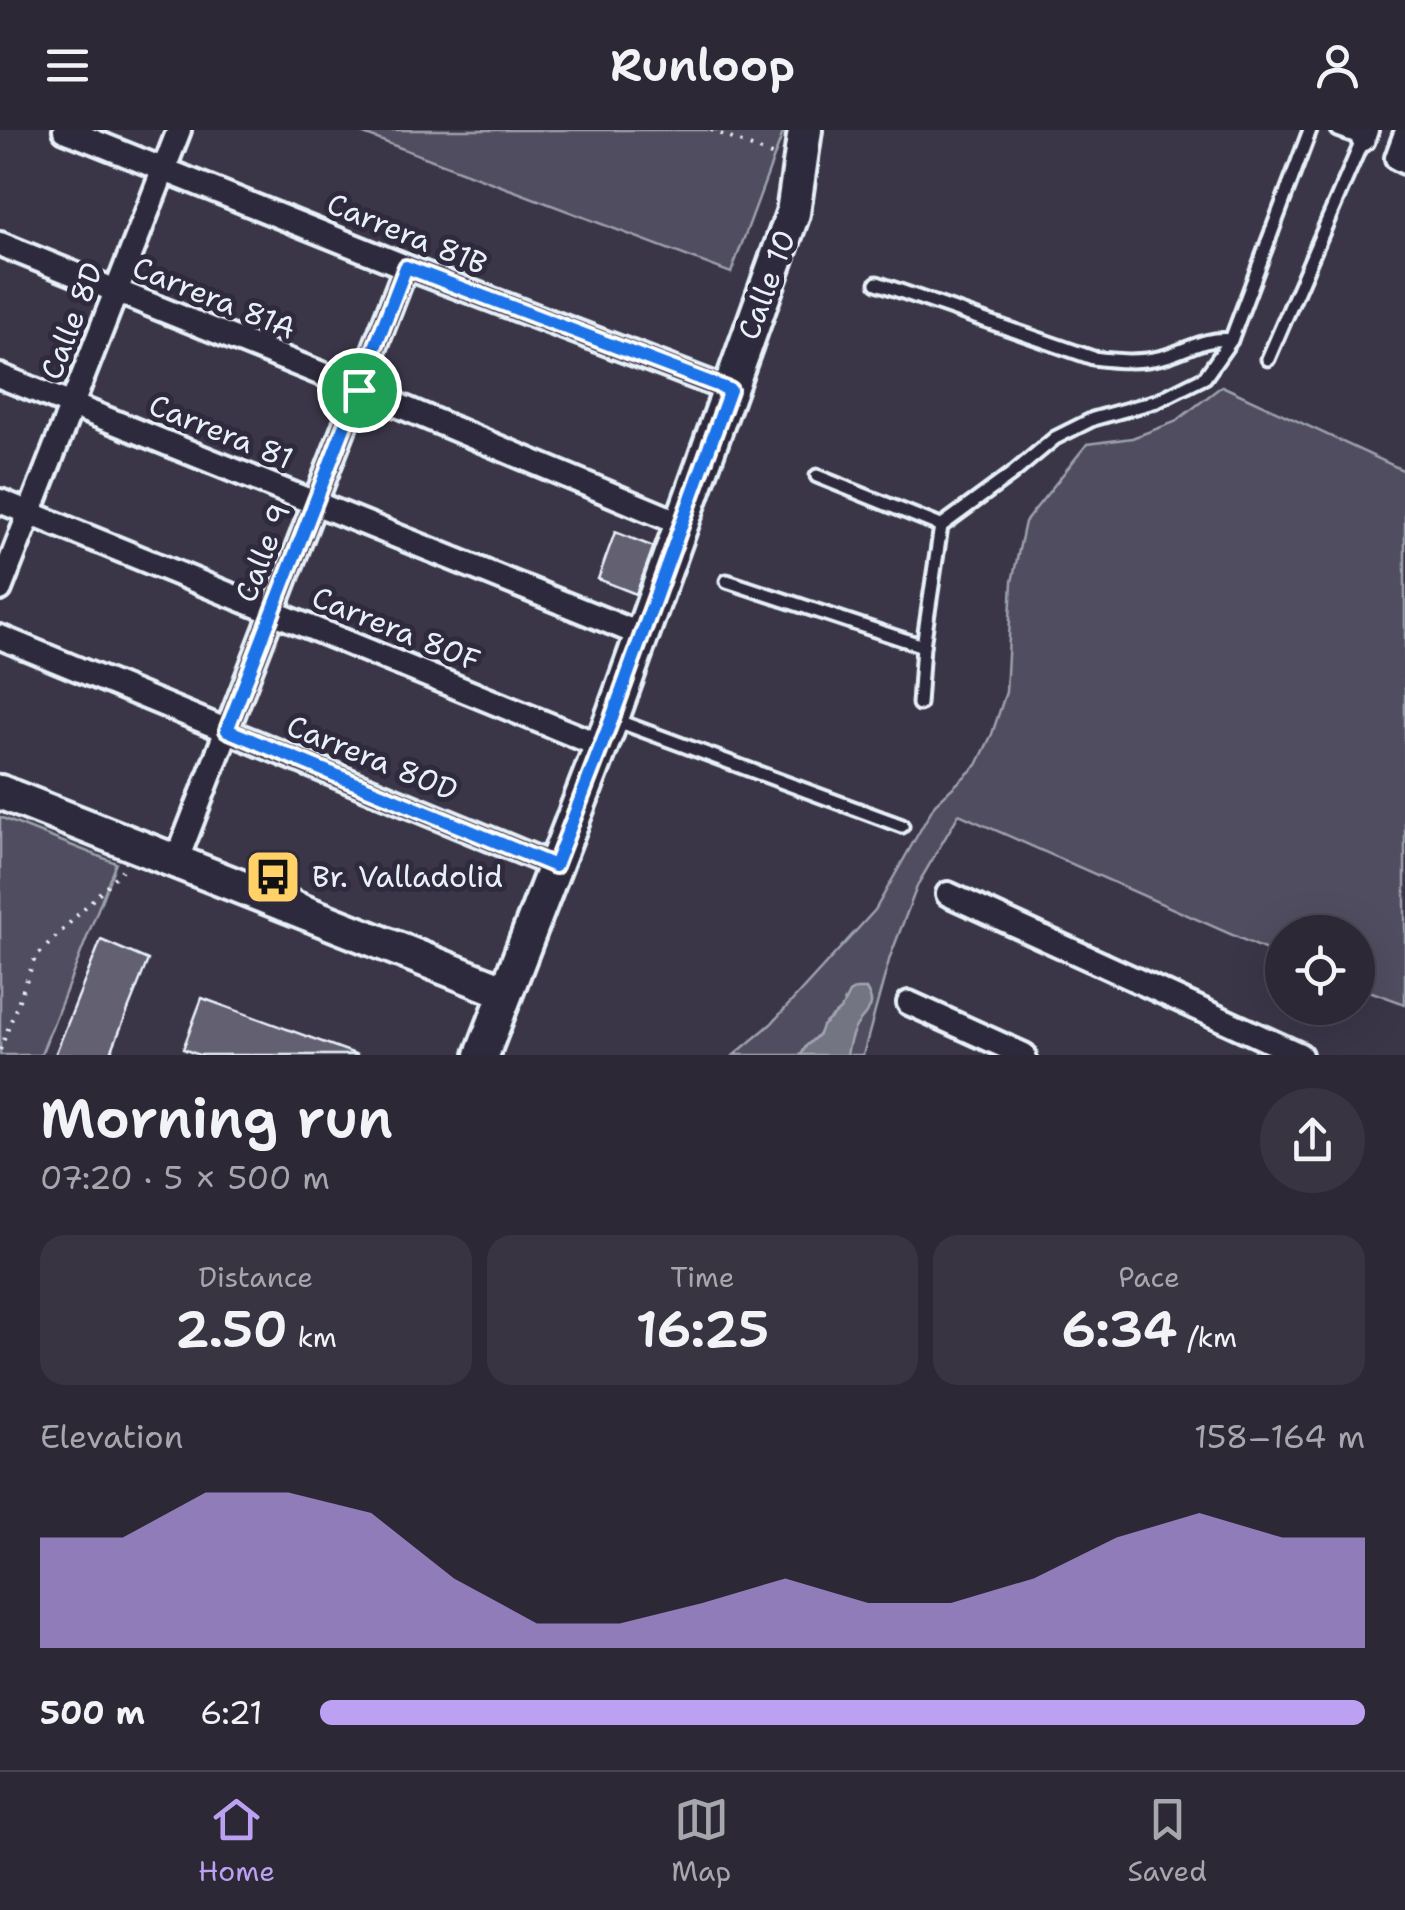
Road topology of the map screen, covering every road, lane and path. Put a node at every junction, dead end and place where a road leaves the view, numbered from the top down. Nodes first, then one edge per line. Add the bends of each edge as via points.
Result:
1 (64, 130) edge
2 (178, 130) edge
3 (711, 130) edge
4 (805, 130) edge
5 (1310, 130) edge
6 (1338, 130) edge
7 (1365, 134) edge
8 (799, 167) junction
9 (164, 168) junction
10 (0, 244) edge
11 (406, 267) junction
12 (877, 283) dead end
13 (116, 290) junction
14 (1231, 340) junction
15 (1268, 359) dead end
16 (0, 376) edge
17 (359, 390) junction
18 (730, 390) junction
19 (72, 404) junction
20 (817, 476) dead end
21 (0, 501) edge
22 (315, 503) junction
23 (30, 512) junction
24 (682, 524) junction
25 (941, 526) junction
26 (727, 582) dead end
27 (0, 589) edge
28 (273, 611) junction
29 (0, 636) edge
30 (642, 636) junction
31 (923, 646) junction
32 (919, 704) dead end
33 (227, 730) junction
34 (606, 732) junction
35 (0, 792) edge
36 (902, 826) dead end
37 (143, 848) junction
38 (176, 862) junction
39 (555, 866) junction
40 (948, 894) dead end
41 (506, 992) junction
42 (909, 1003) dead end
43 (1272, 1049) edge
44 (0, 1050) edge
45 (482, 1055) edge
46 (1024, 1055) edge
47 (1300, 1055) edge

1 - 9 street, Carrera 81B
2 - 9 street, Calle 8D
3 - 8 path
4 - 8 street, Calle 10
5 - 14 lane
6 - 7 lane
7 - 15 lane
8 - 18 street, Calle 10 via 793,214
9 - 11 street, Carrera 81B
9 - 13 street, Calle 8D
10 - 13 street, Carrera 81A
11 - 17 street, Calle 9
11 - 18 street, Carrera 81B
12 - 14 lane via 1092,358 1161,358 1215,338
13 - 17 street, Carrera 81A
13 - 19 street, Calle 8D
14 - 25 lane via 1204,377 1055,438
16 - 19 street, Carrera 81
17 - 22 street, Calle 9
17 - 24 street, Carrera 81A
18 - 24 street, Calle 10
19 - 22 street, Carrera 81
19 - 23 street, Calle 8D
20 - 25 lane
21 - 23 street, Carrera 80F
22 - 28 street, Calle 9
22 - 30 street, Carrera 81
23 - 27 street, Calle 8D
23 - 28 street, Carrera 80F
24 - 30 street, Calle 10
25 - 31 lane
26 - 31 lane
28 - 33 street, Calle 9
28 - 34 street, Carrera 80F
29 - 33 street, Carrera 80D
30 - 34 street, Calle 10
31 - 32 lane
33 - 38 street, Calle 9
33 - 39 street, Carrera 80D
34 - 36 lane
34 - 39 street, Calle 10
35 - 37 street
37 - 38 street
37 - 44 path via 35,958
38 - 41 street
39 - 41 street, Calle 10
40 - 43 street
41 - 45 street, Calle 10
42 - 46 street
43 - 47 street

